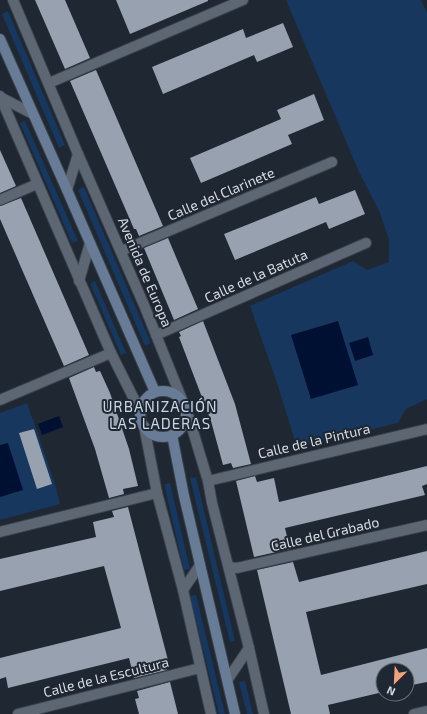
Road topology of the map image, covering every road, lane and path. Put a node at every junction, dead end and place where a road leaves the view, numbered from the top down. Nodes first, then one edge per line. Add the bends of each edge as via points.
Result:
1 (13, 0) edge
2 (243, 0) edge
3 (0, 39) edge
4 (49, 83) junction
5 (0, 96) edge
6 (33, 114) junction
7 (78, 154) junction
8 (332, 162) dead end
9 (37, 184) junction
10 (67, 190) junction
11 (0, 200) edge
12 (366, 243) dead end
13 (90, 244) junction
14 (121, 251) junction
15 (80, 281) junction
16 (156, 335) junction
17 (111, 353) junction
18 (155, 392) junction
19 (0, 400) edge
20 (184, 405) junction
21 (141, 413) junction
22 (144, 426) junction
23 (427, 429) edge
24 (172, 435) junction
25 (208, 481) junction
26 (157, 493) junction
27 (427, 525) edge
28 (0, 532) edge
29 (200, 565) junction
30 (229, 567) junction
31 (183, 590) junction
32 (249, 648) junction
33 (200, 668) junction
34 (228, 680) junction
35 (427, 711) edge
36 (18, 714) edge
37 (210, 714) edge
38 (236, 714) edge
39 (264, 714) edge
40 (414, 714) edge

1 - 4 street, Avenida de Europa
2 - 4 street
3 - 6 street
4 - 7 street, Avenida de Europa
5 - 6 street
5 - 9 street
6 - 10 street
7 - 10 street
7 - 14 street, Avenida de Europa
8 - 14 street, Calle del Clarinete
9 - 11 street
9 - 15 street
10 - 13 street
12 - 16 street, Calle de la Batuta
13 - 15 street
13 - 18 street
14 - 16 street, Avenida de Europa
15 - 17 street
16 - 20 street, Avenida de Europa
17 - 19 street
17 - 21 street
18 - 20 street via 172,393 178,396
18 - 21 street via 148,396
20 - 24 street via 185,422
20 - 25 street, Avenida de Europa
21 - 22 street
22 - 24 street via 159,436
22 - 26 street
23 - 25 street, Calle de la Pintura
24 - 29 street
25 - 30 street, Avenida de Europa
26 - 28 street
26 - 31 street
27 - 30 street, Calle del Grabado via 237,568
29 - 31 street
29 - 34 street
30 - 32 street, Avenida de Europa
31 - 33 street
32 - 34 street
32 - 39 street, Avenida de Europa
33 - 36 street, Calle de la Escultura
33 - 37 street
34 - 38 street
35 - 40 street

